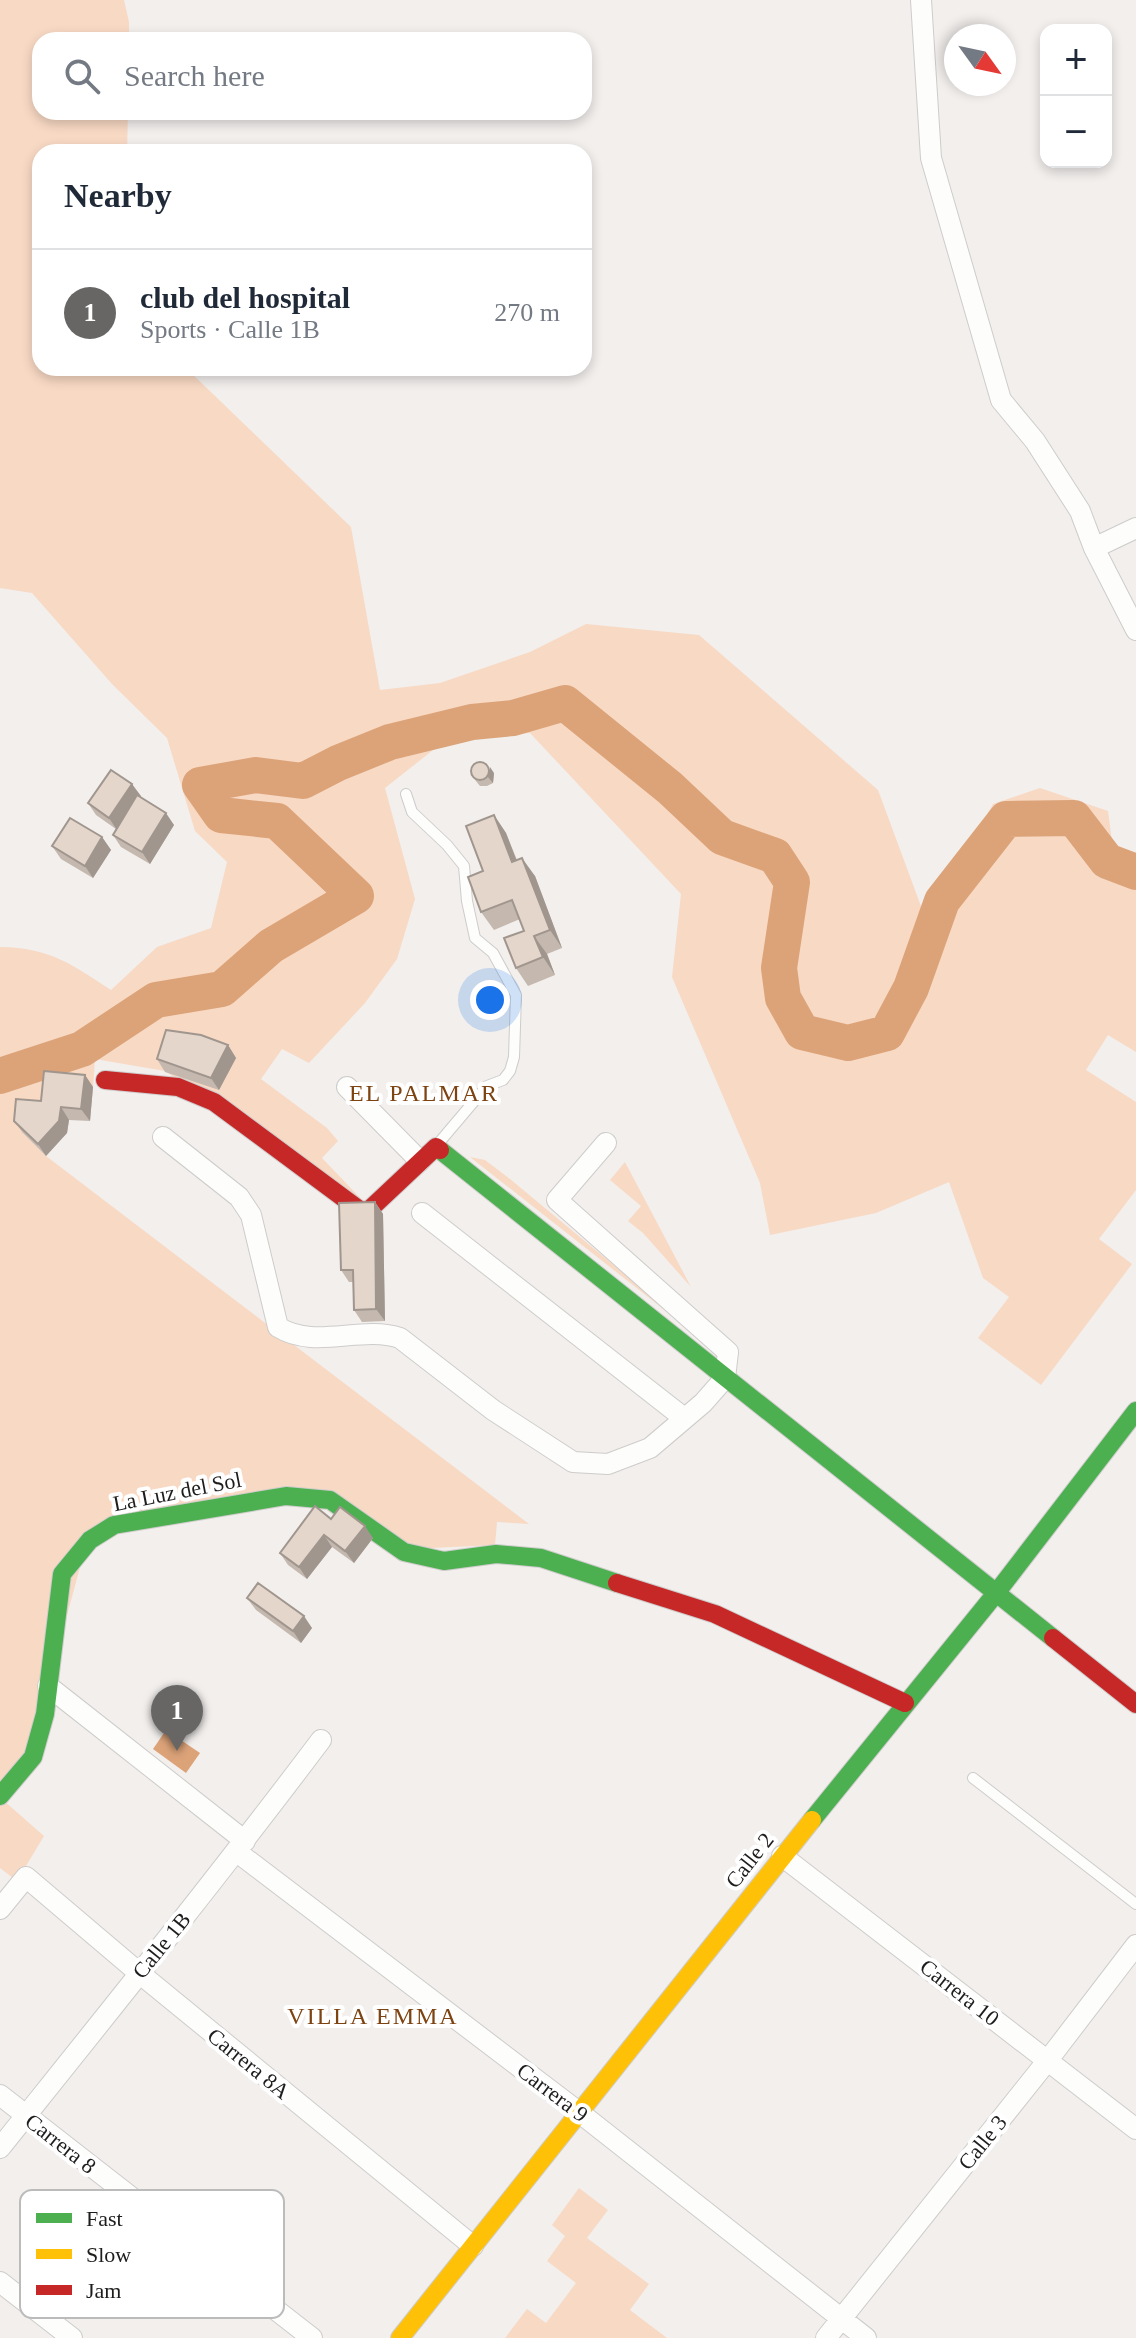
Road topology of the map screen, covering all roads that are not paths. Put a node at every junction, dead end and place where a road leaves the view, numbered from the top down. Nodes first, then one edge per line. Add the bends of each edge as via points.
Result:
1 (921, 0) edge
2 (1136, 528) edge
3 (1094, 548) junction
4 (1136, 630) edge
5 (406, 794) dead end
6 (105, 1080) dead end
7 (347, 1087) dead end
8 (163, 1137) dead end
9 (606, 1143) dead end
10 (436, 1147) junction
11 (420, 1161) junction
12 (422, 1213) dead end
13 (725, 1378) junction
14 (1136, 1411) edge
15 (684, 1418) junction
16 (997, 1592) junction
17 (48, 1686) junction
18 (905, 1703) junction
19 (1136, 1704) edge
20 (321, 1740) dead end
21 (973, 1778) dead end
22 (0, 1796) edge
23 (241, 1846) junction
24 (782, 1856) junction
25 (1136, 1904) edge
26 (0, 1909) edge
27 (1136, 1945) edge
28 (138, 1972) junction
29 (1048, 2060) junction
30 (0, 2095) edge
31 (580, 2113) junction
32 (26, 2115) junction
33 (1136, 2129) edge
34 (0, 2148) edge
35 (122, 2190) edge
36 (473, 2246) junction
37 (0, 2282) edge
38 (20, 2298) edge
39 (284, 2316) edge
40 (46, 2318) edge
41 (841, 2318) junction
42 (72, 2338) edge
43 (312, 2338) edge
44 (400, 2338) edge
45 (826, 2338) edge
46 (866, 2338) edge

1 - 3 street via 931,158 1001,400 1051,464 1080,511
2 - 3 street
3 - 4 street
5 - 10 lane via 412,812 464,866 475,938 493,953 516,995 510,1071 487,1086
6 - 11 street via 178,1087 214,1102 361,1211 369,1210
7 - 11 street
8 - 15 street via 239,1197 251,1215 278,1327 289,1334 385,1333 400,1338 493,1410 573,1462 608,1464 650,1448
9 - 13 street via 557,1200 728,1352
10 - 11 street
10 - 13 street
12 - 15 street
13 - 15 street
13 - 16 street
14 - 16 street, Calle 2
16 - 18 street, Calle 2
16 - 19 street
17 - 18 street, La Luz del Sol via 62,1574 90,1540 114,1525 286,1496 330,1500 404,1552 444,1561 496,1554 541,1558 715,1614
17 - 22 street, La Luz del Sol via 33,1757
17 - 23 street, Carrera 9
18 - 24 street, Calle 2
20 - 23 street, Calle 1B
21 - 25 lane
23 - 28 street, Calle 1B
23 - 31 street, Carrera 9
24 - 29 street, Carrera 10
24 - 31 street, Calle 2
26 - 28 street, Carrera 8A via 26,1877
27 - 29 street, Calle 3
28 - 32 street, Calle 1B
28 - 36 street, Carrera 8A
29 - 33 street, Carrera 10
29 - 41 street, Calle 3
30 - 32 street, Carrera 8
31 - 36 street, Calle 2
31 - 41 street, Carrera 9
32 - 34 street, Calle 1B
32 - 35 street, Carrera 8
36 - 44 street, Calle 2
37 - 38 street
39 - 43 street, Carrera 8
40 - 42 street
41 - 45 street, Calle 3
41 - 46 street, Carrera 9

